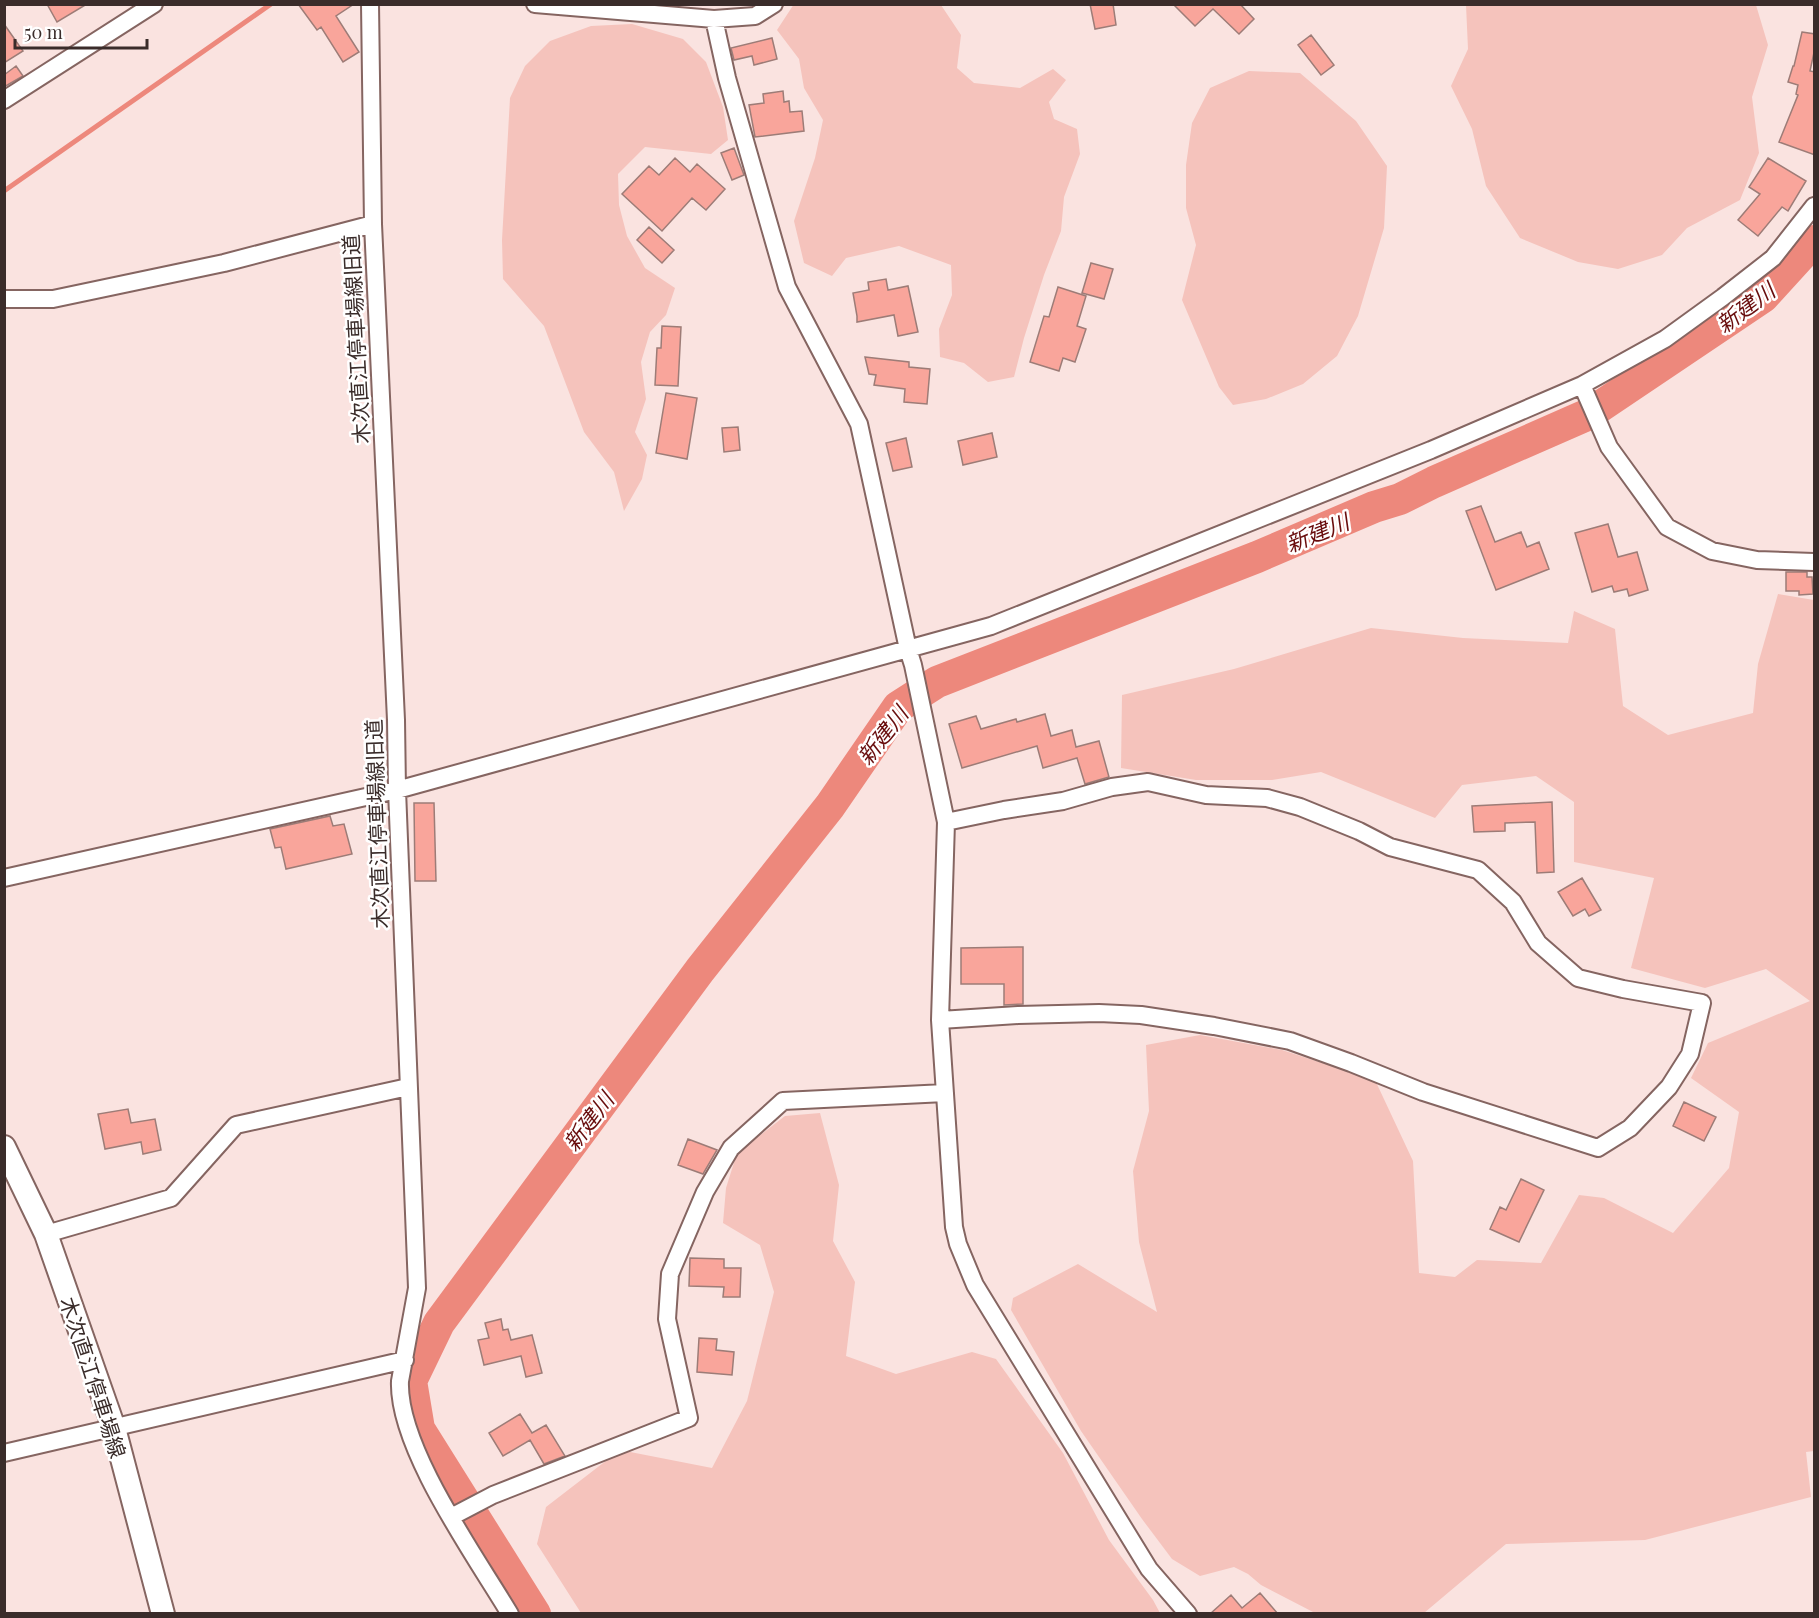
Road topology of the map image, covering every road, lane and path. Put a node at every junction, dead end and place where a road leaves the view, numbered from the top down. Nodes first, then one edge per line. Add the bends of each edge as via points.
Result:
1 (154, 4) edge
2 (369, 4) edge
3 (535, 4) edge
4 (774, 4) edge
5 (714, 19) junction
6 (4, 100) edge
7 (1815, 206) edge
8 (372, 224) junction
9 (4, 298) edge
10 (1584, 390) junction
11 (1815, 562) edge
12 (908, 649) junction
13 (397, 790) junction
14 (946, 822) junction
15 (4, 878) edge
16 (940, 1020) junction
17 (408, 1087) junction
18 (945, 1093) junction
19 (4, 1147) edge
20 (46, 1234) junction
21 (405, 1360) junction
22 (114, 1428) junction
23 (4, 1453) edge
24 (451, 1517) junction
25 (163, 1614) edge
26 (510, 1614) edge
27 (1188, 1614) edge

1 - 6 street
2 - 8 street, 木次直江停車場線旧道
3 - 5 street
4 - 5 street via 755,16
5 - 12 street via 787,287 859,424
7 - 10 street via 1773,258 1665,339
8 - 9 street via 224,263 53,299
8 - 13 street, 木次直江停車場線旧道
10 - 11 street via 1609,447 1667,526 1712,551 1757,560
10 - 12 street via 991,626
12 - 13 street
12 - 14 street
13 - 15 street
13 - 17 street, 木次直江停車場線旧道
14 - 16 street
14 - 16 street via 1148,782 1206,795 1267,798 1300,807 1390,847 1478,870 1513,902 1538,943 1578,978 1702,1003 1690,1054 1669,1087 1630,1128 1598,1148 1423,1092 1290,1041 1214,1026 1141,1015 1029,1014
16 - 18 street
17 - 20 street via 236,1125 171,1198
17 - 21 street, 木次直江停車場線旧道 via 417,1288
18 - 24 street via 783,1101 731,1148 705,1192 670,1274 667,1319 689,1418 493,1495
18 - 27 street via 954,1227 975,1285 1149,1569
19 - 20 main road, 木次直江停車場線
20 - 22 main road, 木次直江停車場線
21 - 22 street
21 - 24 street, 木次直江停車場線旧道 via 400,1393 406,1421
22 - 23 street
22 - 25 main road, 木次直江停車場線
24 - 26 street, 木次直江停車場線旧道

